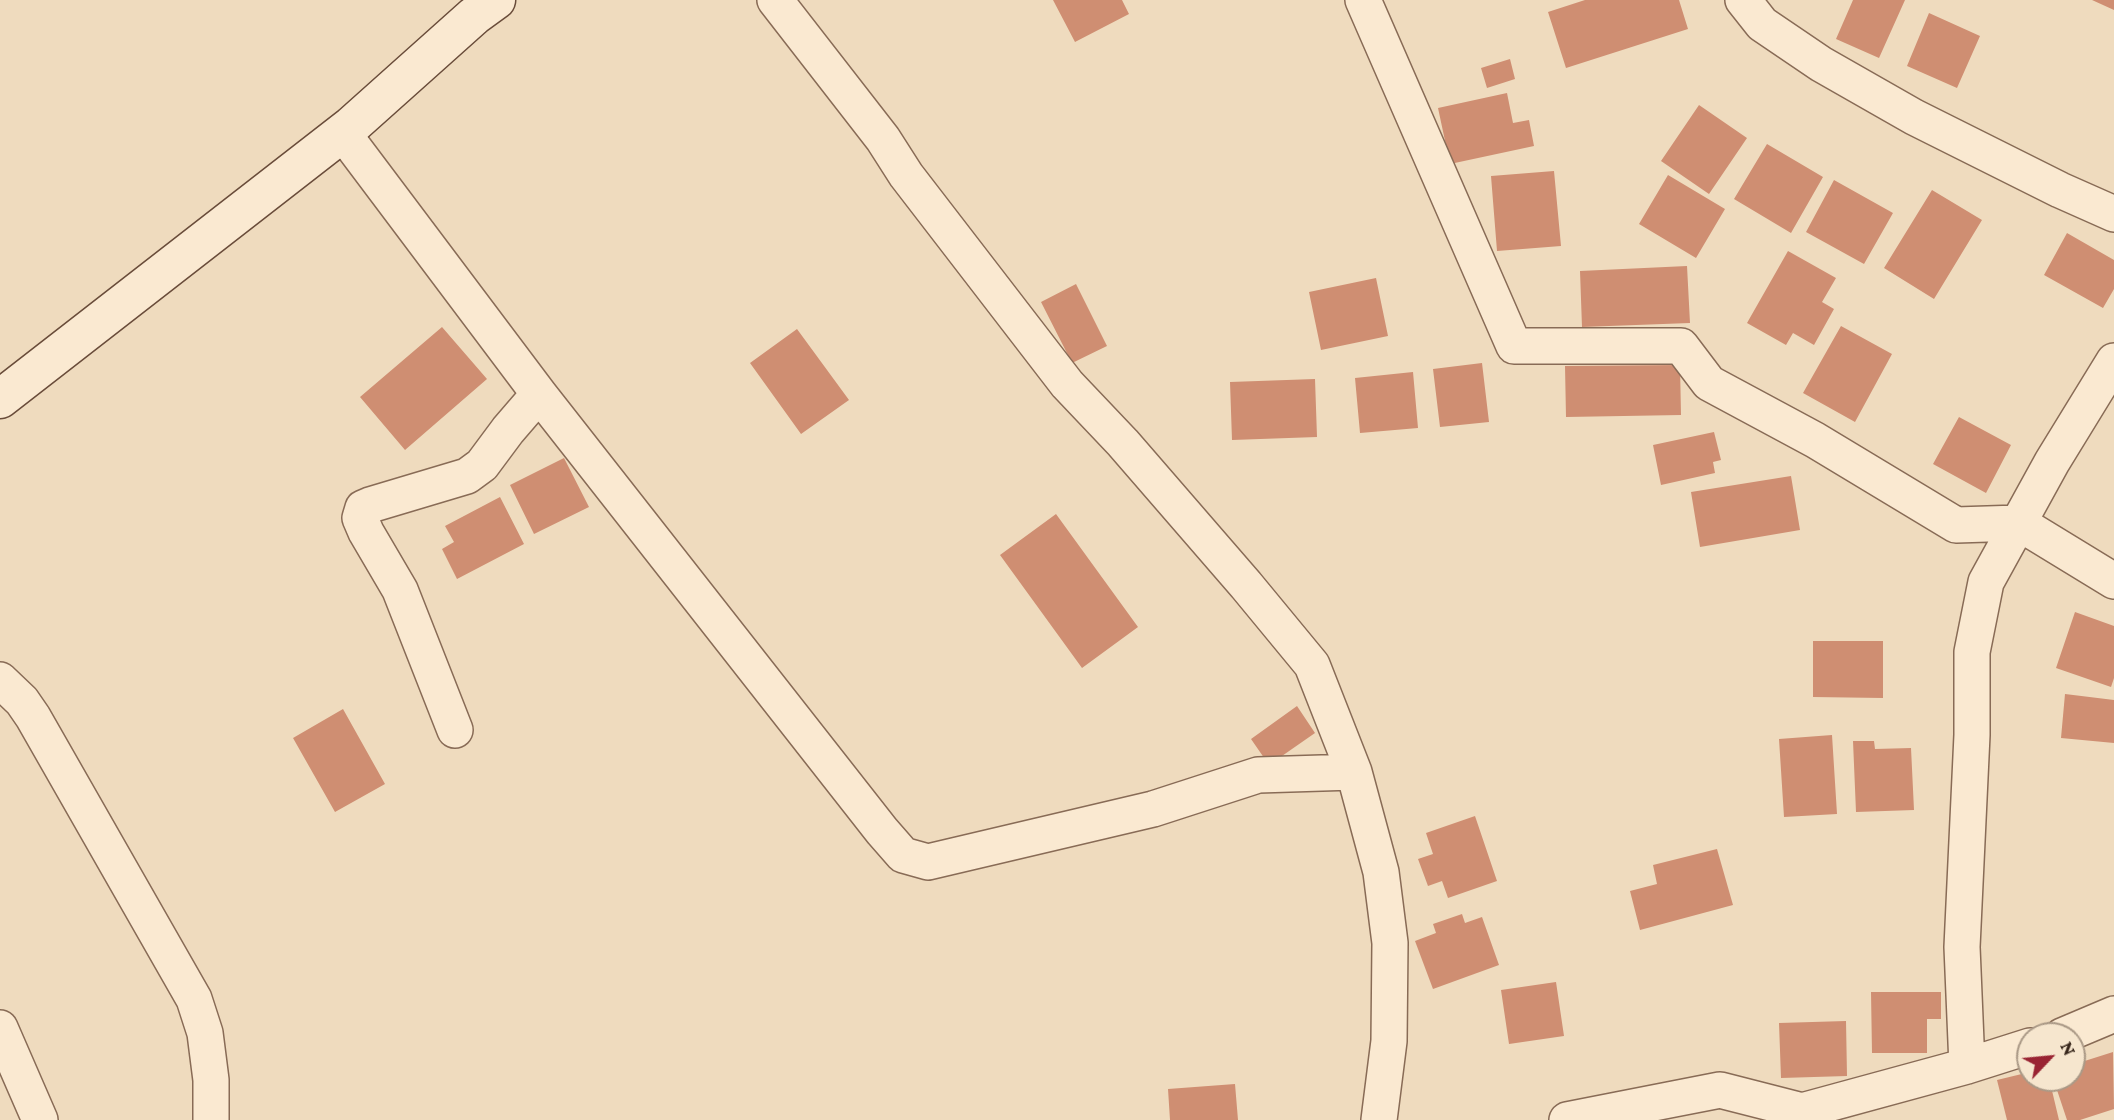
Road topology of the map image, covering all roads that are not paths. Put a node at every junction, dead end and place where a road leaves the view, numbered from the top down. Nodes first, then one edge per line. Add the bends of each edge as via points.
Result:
1 (775, 0) edge
2 (1363, 0) edge
3 (1743, 0) edge
4 (479, 5) edge
5 (342, 132) junction
6 (2114, 214) edge
7 (2114, 361) edge
8 (540, 394) junction
9 (0, 399) edge
10 (2019, 523) junction
11 (2114, 581) edge
12 (0, 680) edge
13 (455, 730) dead end
14 (1353, 772) junction
15 (2114, 1014) edge
16 (2086, 1026) edge
17 (0, 1028) edge
18 (2016, 1050) edge
19 (1967, 1066) junction
20 (1803, 1115) edge
21 (40, 1120) edge
22 (211, 1120) edge
23 (1380, 1120) edge
24 (1567, 1120) edge

1 - 14 street via 1067,384 1124,443 1312,665
2 - 10 street via 1514,346 1681,346 1709,383 1956,525
3 - 6 street via 1762,24 1821,64 1914,117
4 - 5 main road
5 - 8 street
5 - 9 main road
7 - 10 street
8 - 13 street via 482,465 467,475 370,505 360,517 400,590
8 - 14 street via 903,855 928,863 1153,809 1258,775
10 - 11 street
10 - 19 street via 1986,582 1972,652 1962,947
12 - 22 street via 33,717 194,999 205,1032
14 - 23 street via 1381,872 1390,943 1389,1041
15 - 16 street
17 - 21 street
18 - 19 street
19 - 20 street
20 - 24 street via 1720,1090

